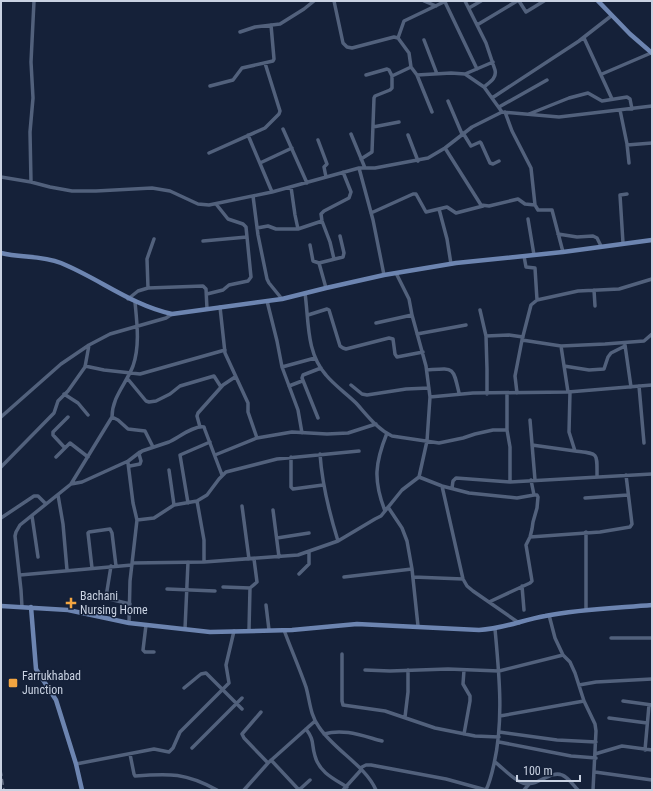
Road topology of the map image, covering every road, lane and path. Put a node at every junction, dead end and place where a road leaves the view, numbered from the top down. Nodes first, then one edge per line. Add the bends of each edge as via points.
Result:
1 (34, 1) edge
2 (314, 1) edge
3 (334, 1) edge
4 (424, 1) edge
5 (446, 1) edge
6 (465, 1) edge
7 (481, 1) edge
8 (518, 1) edge
9 (544, 1) edge
10 (598, 1) edge
11 (436, 6) junction
12 (469, 8) junction
13 (612, 16) junction
14 (271, 25) junction
15 (477, 25) junction
16 (240, 32) dead end
17 (398, 38) junction
18 (584, 38) junction
19 (424, 40) dead end
20 (652, 53) edge
21 (265, 62) junction
22 (493, 62) junction
23 (411, 67) junction
24 (477, 69) junction
25 (437, 74) junction
26 (465, 74) junction
27 (602, 74) junction
28 (366, 75) dead end
29 (417, 75) junction
30 (392, 76) junction
31 (547, 80) dead end
32 (210, 86) dead end
33 (484, 87) junction
34 (492, 98) junction
35 (612, 99) junction
36 (448, 101) dead end
37 (652, 106) edge
38 (499, 107) junction
39 (632, 108) junction
40 (620, 110) junction
41 (432, 112) dead end
42 (504, 112) junction
43 (528, 115) junction
44 (399, 122) dead end
45 (373, 127) junction
46 (282, 129) dead end
47 (351, 134) dead end
48 (463, 134) junction
49 (248, 135) junction
50 (408, 135) dead end
51 (318, 140) dead end
52 (652, 143) edge
53 (627, 145) junction
54 (292, 148) junction
55 (445, 148) junction
56 (209, 153) dead end
57 (361, 160) junction
58 (418, 161) junction
59 (500, 161) dead end
60 (260, 163) junction
61 (629, 163) dead end
62 (360, 168) junction
63 (364, 168) junction
64 (343, 172) junction
65 (1, 177) edge
66 (326, 177) junction
67 (31, 182) junction
68 (307, 183) junction
69 (291, 187) junction
70 (272, 192) junction
71 (627, 194) dead end
72 (253, 196) junction
73 (216, 204) junction
74 (535, 205) junction
75 (483, 206) junction
76 (439, 209) junction
77 (371, 213) junction
78 (528, 219) dead end
79 (322, 221) junction
80 (257, 228) junction
81 (298, 229) junction
82 (558, 234) junction
83 (340, 236) dead end
84 (247, 237) junction
85 (154, 239) dead end
86 (652, 240) edge
87 (203, 241) dead end
88 (623, 243) junction
89 (310, 245) dead end
90 (601, 246) junction
91 (563, 252) junction
92 (1, 253) edge
93 (534, 255) junction
94 (524, 256) junction
95 (334, 259) junction
96 (320, 263) junction
97 (451, 264) junction
98 (396, 273) junction
99 (384, 275) junction
100 (652, 279) edge
101 (148, 288) junction
102 (326, 288) junction
103 (594, 290) junction
104 (305, 293) junction
105 (207, 294) junction
106 (128, 298) junction
107 (282, 299) junction
108 (537, 300) junction
109 (267, 301) junction
110 (135, 302) junction
111 (595, 306) dead end
112 (220, 307) junction
113 (207, 309) junction
114 (480, 310) dead end
115 (172, 314) junction
116 (308, 315) junction
117 (412, 315) junction
118 (376, 323) dead end
119 (466, 324) dead end
120 (138, 327) junction
121 (417, 334) junction
122 (652, 334) edge
123 (486, 336) junction
124 (522, 339) junction
125 (625, 344) junction
126 (89, 345) junction
127 (561, 346) junction
128 (225, 350) junction
129 (423, 352) junction
130 (315, 358) junction
131 (85, 366) junction
132 (564, 366) junction
133 (282, 367) junction
134 (321, 368) junction
135 (427, 370) junction
136 (128, 376) junction
137 (236, 377) junction
138 (302, 381) junction
139 (351, 385) dead end
140 (652, 385) edge
141 (289, 386) junction
142 (639, 386) junction
143 (221, 387) junction
144 (631, 387) junction
145 (429, 388) junction
146 (569, 392) junction
147 (459, 393) junction
148 (507, 393) junction
149 (516, 393) junction
150 (64, 394) junction
151 (487, 394) junction
152 (430, 397) junction
153 (88, 415) dead end
154 (1, 417) edge
155 (68, 417) dead end
156 (112, 417) junction
157 (318, 418) dead end
158 (530, 420) dead end
159 (376, 424) junction
160 (200, 426) junction
161 (507, 430) junction
162 (302, 433) junction
163 (387, 433) junction
164 (257, 438) junction
165 (427, 441) junction
166 (210, 442) junction
167 (644, 443) dead end
168 (532, 445) junction
169 (153, 447) junction
170 (65, 448) junction
171 (359, 451) dead end
172 (575, 451) junction
173 (140, 452) junction
174 (320, 454) junction
175 (215, 455) junction
176 (56, 457) dead end
177 (88, 457) junction
178 (291, 457) junction
179 (127, 462) junction
180 (130, 466) junction
181 (1, 467) edge
182 (169, 470) dead end
183 (652, 474) edge
184 (222, 475) junction
185 (626, 475) junction
186 (419, 477) junction
187 (597, 477) junction
188 (533, 480) junction
189 (510, 482) junction
190 (71, 484) junction
191 (323, 485) junction
192 (442, 486) junction
193 (452, 488) junction
194 (58, 495) junction
195 (534, 495) junction
196 (628, 495) junction
197 (585, 498) dead end
198 (197, 501) junction
199 (188, 503) junction
200 (46, 504) junction
201 (174, 505) junction
202 (242, 506) dead end
203 (388, 507) junction
204 (273, 510) dead end
205 (385, 511) junction
206 (32, 516) junction
207 (1, 518) edge
208 (137, 520) junction
209 (586, 532) junction
210 (309, 533) dead end
211 (530, 537) junction
212 (277, 538) junction
213 (338, 541) junction
214 (309, 552) junction
215 (38, 557) dead end
216 (279, 557) junction
217 (249, 559) junction
218 (254, 559) junction
219 (188, 562) junction
220 (204, 562) junction
221 (132, 564) junction
222 (111, 566) junction
223 (116, 566) junction
224 (92, 568) junction
225 (412, 569) junction
226 (67, 570) junction
227 (299, 574) dead end
228 (20, 575) junction
229 (413, 576) junction
230 (344, 577) dead end
231 (463, 579) junction
232 (522, 586) junction
233 (224, 587) dead end
234 (250, 588) junction
235 (167, 589) dead end
236 (187, 590) junction
237 (215, 591) dead end
238 (489, 602) junction
239 (130, 604) junction
240 (652, 605) edge
241 (1, 606) edge
242 (266, 606) dead end
243 (22, 607) junction
244 (31, 607) junction
245 (586, 609) junction
246 (524, 610) dead end
247 (549, 615) junction
248 (130, 623) junction
249 (519, 623) junction
250 (146, 625) junction
251 (418, 626) junction
252 (185, 629) junction
253 (495, 629) junction
254 (249, 630) junction
255 (269, 630) junction
256 (284, 630) junction
257 (234, 631) junction
258 (611, 638) dead end
259 (652, 638) edge
260 (154, 652) dead end
261 (342, 654) dead end
262 (563, 655) junction
263 (365, 670) dead end
264 (408, 670) junction
265 (464, 670) junction
266 (499, 671) junction
267 (652, 679) edge
268 (579, 685) junction
269 (184, 688) dead end
270 (223, 689) junction
271 (242, 698) dead end
272 (584, 701) junction
273 (623, 701) dead end
274 (236, 703) junction
275 (650, 705) edge
276 (242, 709) dead end
277 (261, 712) dead end
278 (500, 716) junction
279 (405, 717) junction
280 (609, 718) dead end
281 (315, 721) junction
282 (647, 723) junction
283 (306, 729) junction
284 (499, 732) junction
285 (324, 734) junction
286 (464, 734) junction
287 (499, 738) junction
288 (382, 741) dead end
289 (499, 742) junction
290 (596, 742) junction
291 (192, 748) dead end
292 (644, 750) junction
293 (652, 750) edge
294 (130, 754) junction
295 (595, 754) junction
296 (596, 758) junction
297 (269, 761) junction
298 (495, 762) junction
299 (76, 764) junction
300 (360, 769) junction
301 (595, 772) junction
302 (310, 780) dead end
303 (652, 780) edge
304 (530, 783) junction
305 (345, 788) edge
306 (82, 790) edge
307 (217, 790) edge
308 (244, 790) edge
309 (376, 790) edge
310 (486, 790) edge
311 (524, 790) edge
312 (578, 790) edge
313 (593, 790) edge

1 - 67 street
2 - 14 street via 286,21
3 - 17 street via 343,43 347,47
4 - 11 street
5 - 11 street
5 - 24 street
6 - 12 street
7 - 12 street
8 - 9 street via 526,12
8 - 15 street
10 - 13 street
11 - 17 street via 404,21
12 - 15 street
13 - 18 street
13 - 20 street
14 - 16 street
14 - 21 street via 274,59
15 - 22 street
17 - 23 street via 409,53
18 - 27 street
18 - 34 street
19 - 25 street
20 - 27 street
21 - 32 street via 242,68 233,80
21 - 49 street via 280,113 265,128
22 - 24 street
22 - 33 street via 495,76
23 - 29 street
23 - 30 street
24 - 26 street
25 - 26 street
25 - 29 street
26 - 33 street
27 - 35 street
28 - 30 street via 387,69
29 - 41 street
30 - 45 street via 391,89 374,98
31 - 38 street
33 - 34 street
34 - 38 street
35 - 39 street via 627,97
35 - 43 street via 602,101 588,93
36 - 48 street
37 - 39 street
38 - 42 street
39 - 40 street
40 - 43 street via 559,117
40 - 53 street
42 - 43 street
42 - 48 street
42 - 74 street via 531,168
44 - 45 street
45 - 57 street via 372,152
46 - 54 street
47 - 57 street
48 - 55 street
48 - 59 street via 471,146 481,143 490,163
49 - 56 street
49 - 60 street
50 - 58 street
51 - 66 street via 327,164 324,167
52 - 53 street
53 - 61 street
54 - 60 street
54 - 68 street
55 - 58 street
55 - 75 street
57 - 63 street
58 - 63 street
60 - 70 street
62 - 63 street
62 - 64 street
62 - 77 street
64 - 66 street
64 - 79 street via 351,195 322,212
65 - 67 street
66 - 68 street
67 - 73 street via 72,191 152,188 170,191 198,204
68 - 69 street
69 - 70 street
69 - 81 street
70 - 72 street
71 - 88 street via 620,195
72 - 73 street
72 - 80 street
73 - 84 street via 228,219 245,225
74 - 75 street via 525,204 518,199
74 - 82 street via 538,210 552,210
75 - 76 street via 456,213 449,207
76 - 77 street via 426,212 416,194 413,194
76 - 97 street
77 - 99 street
78 - 93 street
79 - 81 street
79 - 95 street
80 - 81 street via 268,226 276,229
80 - 107 street via 269,283
82 - 90 street via 593,236
82 - 91 street
83 - 95 street via 344,256
84 - 87 street
84 - 105 street via 250,279
85 - 101 street via 147,259
86 - 88 street
88 - 90 street
89 - 96 street via 313,261
90 - 91 street
91 - 93 street
92 - 106 street via 46,258
93 - 94 street
94 - 97 street
94 - 108 street via 526,267 535,268
95 - 96 street
96 - 102 street
97 - 98 street
98 - 99 street
98 - 117 street via 409,298
99 - 102 street
100 - 103 street via 619,289
101 - 105 street via 203,286
101 - 106 street
102 - 104 street
103 - 108 street
103 - 111 street
104 - 107 street
104 - 116 street
105 - 113 street
106 - 110 street
107 - 109 street
108 - 124 street via 531,305
109 - 112 street
109 - 133 street
110 - 115 street
110 - 120 street
112 - 113 street
112 - 128 street
113 - 115 street
114 - 123 street
115 - 120 street
116 - 129 street via 329,310 342,348 392,338 397,356
116 - 130 street via 309,336
117 - 118 street
117 - 121 street
119 - 121 street
120 - 126 street via 110,334
120 - 136 street via 136,357
121 - 129 street
122 - 125 street via 644,341
123 - 124 street via 503,334
123 - 151 street
124 - 127 street
124 - 149 street via 515,376
125 - 127 street
125 - 132 street via 608,357 604,369 589,370
125 - 144 street
126 - 131 street
126 - 154 street via 61,364
127 - 132 street
128 - 136 street
128 - 137 street
129 - 135 street
130 - 133 street
130 - 134 street
131 - 136 street
131 - 150 street
132 - 146 street
133 - 141 street
134 - 138 street via 303,375
134 - 159 street
135 - 145 street
135 - 147 street via 451,370 455,375
136 - 143 street via 149,402 170,394 180,386 214,376
136 - 156 street via 112,407
137 - 143 street
137 - 164 street via 248,403 248,412
138 - 141 street
138 - 157 street
139 - 145 street via 367,395
140 - 142 street
141 - 162 street via 298,410
142 - 144 street
142 - 167 street
143 - 160 street via 197,415
144 - 146 street
145 - 152 street
146 - 149 street
146 - 172 street via 568,432
147 - 151 street
147 - 152 street
148 - 149 street
148 - 151 street
148 - 161 street
150 - 153 street via 78,403
150 - 181 street via 58,401 54,413
152 - 165 street
155 - 170 street via 53,432
156 - 169 street via 128,429 145,432
156 - 177 street
158 - 168 street
159 - 162 street via 348,433
159 - 163 street
160 - 166 street via 204,427
160 - 169 street
161 - 165 street via 475,434 439,443
161 - 189 street via 510,447
162 - 164 street via 292,432
163 - 165 street
163 - 205 street via 380,449 376,471
164 - 175 street
165 - 186 street
166 - 175 street
166 - 199 street via 180,455
168 - 172 street
168 - 188 street
169 - 173 street
170 - 176 street
170 - 177 street via 72,443
171 - 174 street
172 - 187 street via 596,455
173 - 179 street
173 - 180 street via 141,462
174 - 178 street
174 - 191 street
175 - 184 street
177 - 190 street
178 - 184 street
178 - 191 street via 293,489
179 - 180 street
179 - 190 street via 82,482
180 - 208 street
182 - 201 street
183 - 185 street
184 - 198 street via 206,495
185 - 187 street
185 - 196 street
186 - 192 street
186 - 203 street via 402,490
187 - 188 street
188 - 189 street
188 - 195 street
189 - 193 street via 456,478
190 - 194 street
191 - 213 street
192 - 193 street
192 - 231 street
193 - 195 street via 468,493 517,498
194 - 200 street
194 - 226 street
195 - 211 street via 538,496 537,508
196 - 197 street
196 - 209 street via 631,526 629,528
198 - 199 street
198 - 220 street via 204,540
199 - 201 street
200 - 206 street
200 - 207 street via 38,496 34,496
201 - 208 street via 154,518
202 - 217 street
203 - 205 street
203 - 225 street via 405,535
204 - 212 street
205 - 213 street via 381,516
206 - 215 street
206 - 228 street via 20,525 15,536
208 - 221 street
209 - 211 street
209 - 245 street
210 - 212 street
211 - 232 street via 526,545 532,580
212 - 216 street
213 - 214 street
214 - 216 street
214 - 227 street via 309,564
216 - 218 street
217 - 218 street
217 - 220 street
218 - 234 street via 258,582
219 - 220 street
219 - 221 street
219 - 236 street
221 - 223 street
221 - 239 street
222 - 223 street
222 - 224 street
222 - 239 street via 106,597
223 - 224 street via 110,529 88,534
224 - 226 street
225 - 229 street
225 - 230 street
226 - 228 street
228 - 243 street
229 - 231 street
229 - 251 street
231 - 238 street via 467,586
232 - 238 street
232 - 246 street
233 - 234 street
234 - 254 street
235 - 236 street
236 - 237 street
236 - 252 street
238 - 249 street
239 - 248 street
240 - 245 street
241 - 243 street
242 - 255 street
243 - 244 street
244 - 248 street via 68,610
244 - 299 street via 36,669 56,700
245 - 247 street
247 - 249 street
247 - 262 street via 554,638
248 - 250 street
249 - 253 street
250 - 252 street
250 - 260 street via 143,650
251 - 253 street
251 - 256 street via 357,624
252 - 257 street
253 - 266 street
254 - 255 street
254 - 257 street
255 - 256 street
256 - 281 street
257 - 270 street via 226,665 229,683
258 - 259 street
261 - 279 street via 343,705 385,711
262 - 266 street
262 - 268 street via 570,662
263 - 264 street
264 - 265 street
264 - 279 street
265 - 266 street
265 - 286 street via 464,684 470,696
266 - 278 street
267 - 268 street
268 - 272 street
269 - 270 street via 204,673
270 - 274 street
270 - 294 street via 180,732 172,750 169,752 154,749
271 - 274 street
272 - 278 street
272 - 290 street via 595,724
273 - 275 street
274 - 276 street
274 - 291 street
275 - 282 street
277 - 297 street via 242,734
278 - 284 street
279 - 286 street via 435,728
280 - 282 street
281 - 283 street
281 - 285 street
282 - 292 street
283 - 297 street
283 - 305 street via 311,736 316,759 322,770
284 - 287 street
284 - 290 street via 557,740
285 - 288 street via 346,731
285 - 300 street
286 - 287 street
287 - 289 street
289 - 296 street via 571,756
289 - 298 street
290 - 295 street
292 - 293 street
292 - 295 street via 622,746
294 - 299 street
294 - 307 street via 135,776 183,776
295 - 296 street
296 - 301 street
297 - 302 street via 299,790
297 - 308 street
298 - 304 street via 517,780
298 - 310 street
299 - 306 street
300 - 305 street
300 - 309 street
300 - 310 street via 372,765 446,779
301 - 303 street
301 - 313 street
304 - 311 street
304 - 312 street via 560,774

